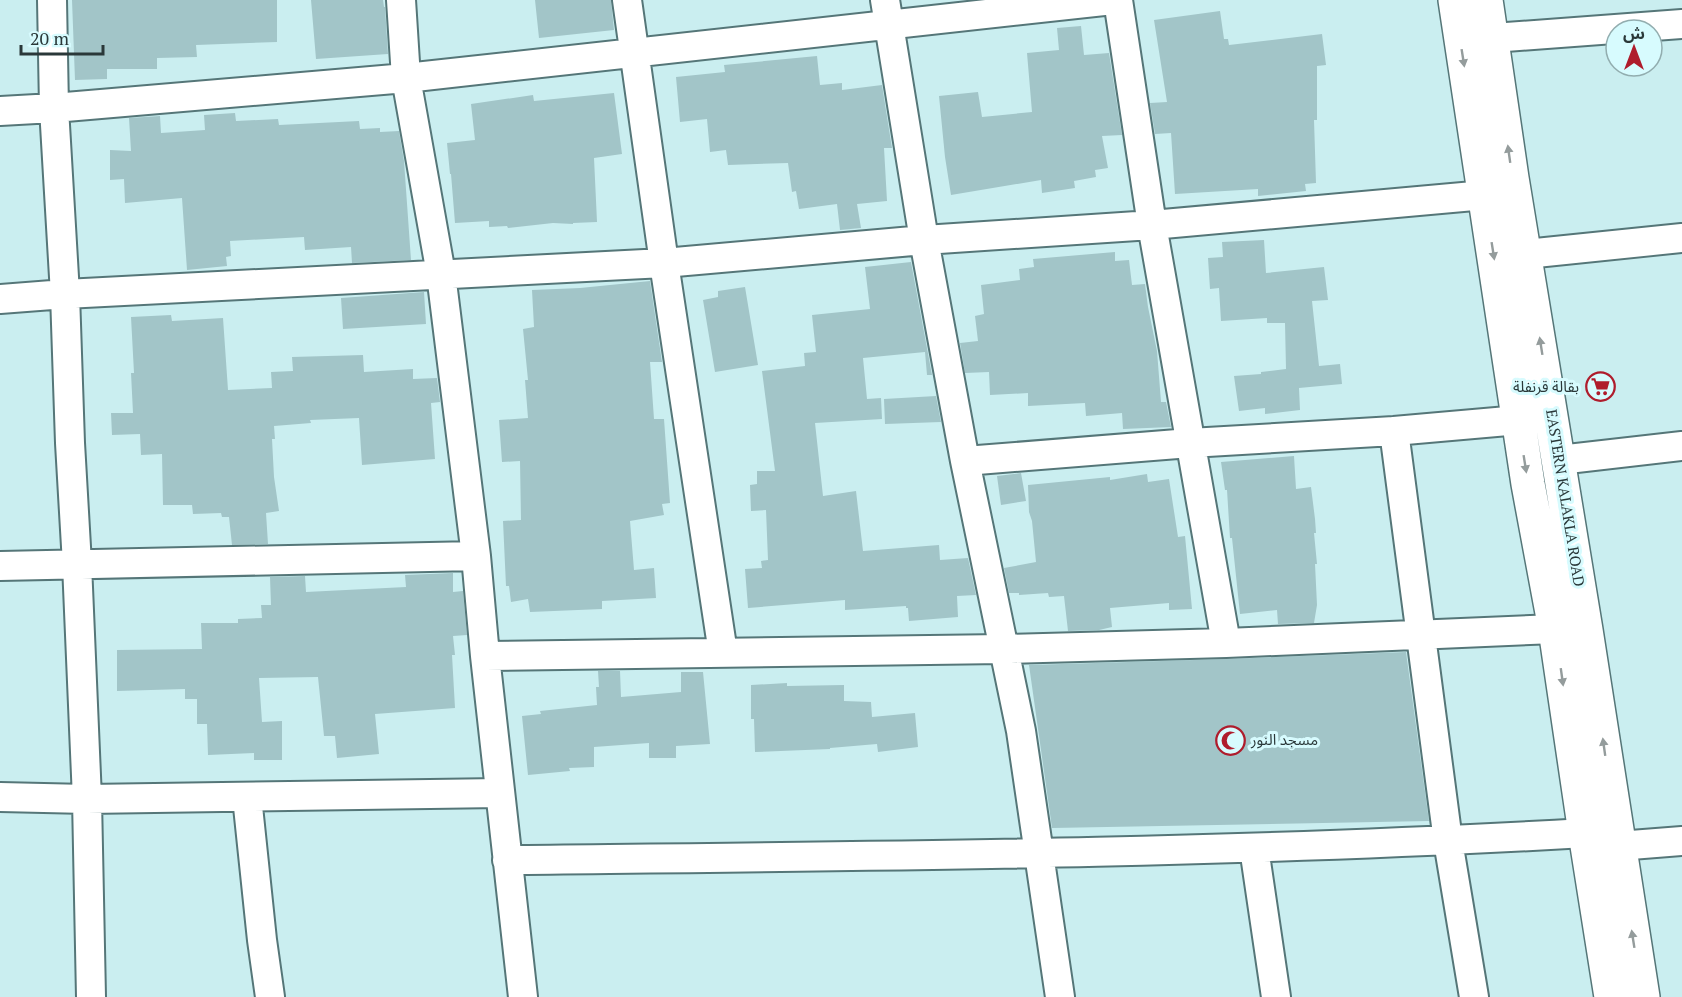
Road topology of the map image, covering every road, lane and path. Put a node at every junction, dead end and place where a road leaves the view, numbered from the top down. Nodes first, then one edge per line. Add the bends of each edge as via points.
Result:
1 (52, 0) edge
2 (401, 0) edge
3 (627, 0) edge
4 (1113, 0) edge
5 (1118, 0) edge
6 (1455, 0) edge
7 (1486, 0) edge
8 (887, 12) edge
9 (1682, 24) edge
10 (1493, 38) junction
11 (635, 53) junction
12 (406, 78) junction
13 (54, 108) junction
14 (0, 111) edge
15 (1485, 195) junction
16 (1152, 225) junction
17 (1682, 238) edge
18 (924, 240) junction
19 (1526, 254) junction
20 (664, 263) junction
21 (441, 274) junction
22 (65, 294) junction
23 (0, 299) edge
24 (1519, 420) junction
25 (1394, 431) junction
26 (1190, 443) junction
27 (1682, 446) edge
28 (1559, 460) junction
29 (965, 461) junction
30 (476, 556) junction
31 (77, 564) junction
32 (0, 567) edge
33 (1555, 629) junction
34 (1421, 635) junction
35 (1226, 643) junction
36 (1003, 649) junction
37 (723, 653) junction
38 (485, 656) junction
39 (500, 793) junction
40 (0, 797) edge
41 (247, 797) junction
42 (87, 799) junction
43 (1585, 833) junction
44 (1448, 841) junction
45 (1682, 841) edge
46 (1618, 846) junction
47 (1254, 848) junction
48 (1039, 854) junction
49 (507, 860) junction
50 (92, 997) edge
51 (270, 997) edge
52 (523, 997) edge
53 (1060, 997) edge
54 (1276, 997) edge
55 (1474, 997) edge
56 (1611, 997) edge
57 (1643, 997) edge

1 - 13 street
2 - 12 street
3 - 11 street
4 - 8 street
5 - 16 street
6 -> 15 street
7 - 10 street, EASTERN KALAKLA ROAD
8 - 11 street
8 - 18 street
9 - 10 street
19 -> 10 street, EASTERN KALAKLA ROAD
11 - 12 street
11 - 20 street
12 - 13 street
12 - 21 street
13 - 14 street
13 - 22 street
15 - 16 street
15 -> 24 street
16 - 18 street
16 - 26 street
17 - 19 street
18 - 20 street
18 - 29 street
28 -> 19 street, EASTERN KALAKLA ROAD
20 - 21 street
20 - 37 street
21 - 22 street
21 - 30 street
22 - 23 street
22 - 31 street
24 - 25 street
24 -> 33 street
25 - 26 street
25 - 34 street
26 - 29 street
26 - 35 street
27 - 28 street
46 -> 28 street, EASTERN KALAKLA ROAD
29 - 36 street
30 - 31 street
30 - 38 street
31 - 32 street
31 - 42 street
33 - 34 street
33 -> 43 street
34 - 35 street
34 - 44 street
35 - 36 street
36 - 37 street
36 - 48 street via 1021,731
37 - 38 street
38 - 39 street
39 - 41 street
39 - 49 street
40 - 42 street
41 - 42 street
41 - 51 street
42 - 50 street
43 - 44 street
43 - 56 street
44 - 47 street
44 - 55 street
45 - 46 street
57 -> 46 street, EASTERN KALAKLA ROAD
47 - 48 street
47 - 54 street
48 - 49 street
48 - 53 street
49 - 52 street

